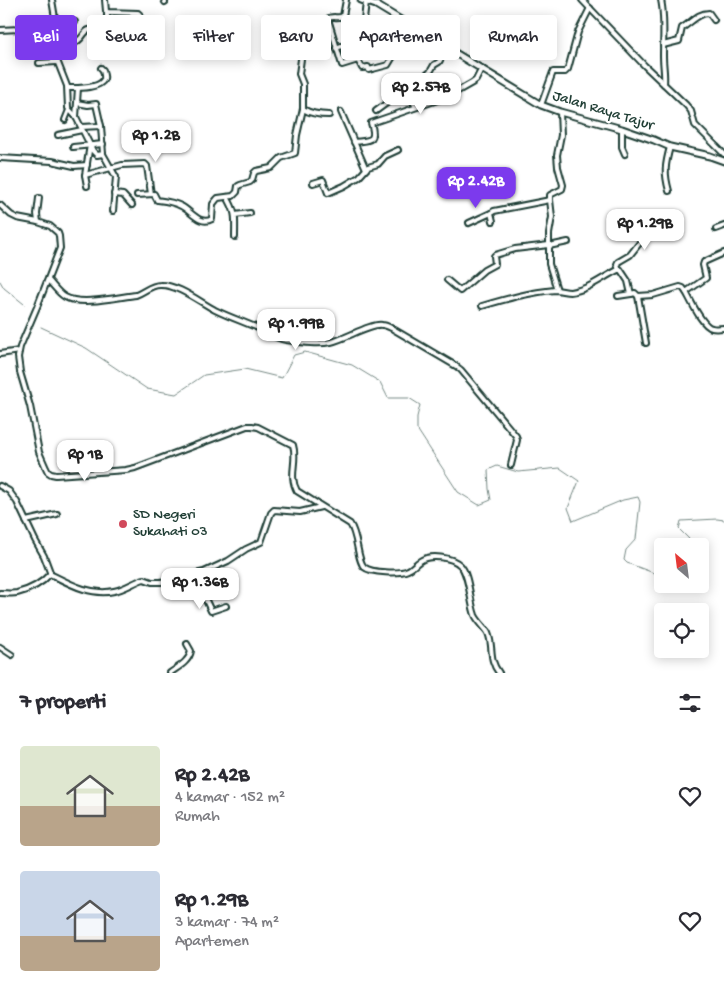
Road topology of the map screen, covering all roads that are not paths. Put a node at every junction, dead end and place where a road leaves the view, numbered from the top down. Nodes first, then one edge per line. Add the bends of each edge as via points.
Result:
1 (52, 0) edge
2 (105, 0) edge
3 (346, 0) edge
4 (582, 0) edge
5 (660, 0) edge
6 (363, 1) edge
7 (590, 8) junction
8 (108, 12) junction
9 (55, 15) edge
10 (108, 15) edge
11 (140, 15) edge
12 (364, 15) edge
13 (391, 15) edge
14 (714, 20) dead end
15 (15, 29) edge
16 (0, 30) edge
17 (87, 31) edge
18 (77, 41) edge
19 (663, 45) junction
20 (341, 46) edge
21 (336, 48) junction
22 (460, 55) edge
23 (301, 60) edge
24 (358, 60) edge
25 (358, 60) edge
26 (391, 60) edge
27 (439, 60) edge
28 (57, 62) joint
29 (39, 63) dead end
30 (101, 68) dead end
31 (482, 68) junction
32 (664, 84) junction
33 (68, 88) junction
34 (78, 88) junction
35 (408, 95) junction
36 (77, 103) junction
37 (541, 105) junction
38 (416, 107) junction
39 (303, 109) junction
40 (69, 110) junction
41 (376, 111) dead end
42 (342, 112) dead end
43 (560, 112) junction
44 (329, 115) dead end
45 (76, 117) junction
46 (65, 120) dead end
47 (101, 126) junction
48 (82, 128) junction
49 (622, 129) junction
50 (58, 135) dead end
51 (354, 142) junction
52 (103, 144) junction
53 (90, 145) junction
54 (73, 147) dead end
55 (670, 147) junction
56 (398, 150) dead end
57 (102, 154) junction
58 (625, 154) dead end
59 (724, 154) edge
60 (0, 158) edge
61 (724, 161) edge
62 (87, 165) junction
63 (110, 168) junction
64 (366, 169) junction
65 (85, 175) junction
66 (313, 182) dead end
67 (87, 186) dead end
68 (669, 191) dead end
69 (114, 194) junction
70 (151, 194) junction
71 (137, 195) dead end
72 (39, 198) dead end
73 (227, 198) junction
74 (550, 200) junction
75 (0, 205) edge
76 (132, 205) dead end
77 (113, 211) dead end
78 (250, 213) dead end
79 (492, 213) junction
80 (235, 215) junction
81 (493, 220) dead end
82 (38, 222) junction
83 (469, 223) dead end
84 (652, 223) dead end
85 (724, 226) edge
86 (716, 229) dead end
87 (235, 237) dead end
88 (568, 242) dead end
89 (549, 245) junction
90 (724, 253) edge
91 (619, 270) junction
92 (48, 280) junction
93 (446, 280) dead end
94 (557, 290) junction
95 (686, 292) junction
96 (631, 294) junction
97 (618, 296) dead end
98 (638, 296) junction
99 (482, 306) dead end
100 (724, 328) edge
101 (646, 343) dead end
102 (19, 351) junction
103 (0, 354) edge
104 (511, 465) dead end
105 (0, 486) edge
106 (321, 507) junction
107 (57, 514) dead end
108 (26, 521) junction
109 (50, 574) junction
110 (194, 575) junction
111 (0, 593) edge
112 (226, 606) dead end
113 (187, 644) dead end
114 (0, 647) edge
115 (12, 655) dead end
116 (170, 673) edge
117 (499, 673) edge

1 - 9 street
2 - 8 street
3 - 21 street via 343,16 328,19
4 - 7 street
5 - 19 street
6 - 12 street
6 - 13 main road, Jalan Raya Tajur
7 - 32 street
7 - 37 street via 578,32 568,68 565,72 553,72
8 - 10 street
8 - 11 street via 138,12
14 - 19 street via 709,13 701,13 682,28 680,41
15 - 16 street
17 - 18 street
19 - 32 street
20 - 21 street
21 - 25 street via 342,65
22 - 31 main road, Jalan Raya Tajur
23 - 39 street
24 - 26 street via 362,68 368,67 369,70 388,65
27 - 35 street via 425,77 406,87
28 - 29 street
28 - 33 street
30 - 34 street via 104,80
31 - 37 main road, Jalan Raya Tajur
31 - 38 street via 476,80 469,85
32 - 59 street via 690,109 695,124
33 - 34 street
33 - 40 street
34 - 36 street
35 - 38 street
35 - 41 street via 396,98
36 - 45 street
36 - 47 street via 96,104
37 - 43 main road, Jalan Raya Tajur
38 - 51 street via 371,123 372,138
39 - 44 street via 313,114
39 - 73 street via 295,153 281,158 271,168 256,171 251,181 240,185 235,194
40 - 45 street
40 - 46 street
42 - 51 street
43 - 49 main road, Jalan Raya Tajur
43 - 74 street via 561,135 557,155 563,185 562,189 550,195
45 - 48 street
47 - 48 street
47 - 52 street
48 - 50 street
48 - 53 street
49 - 55 main road, Jalan Raya Tajur
49 - 58 street
51 - 64 street
52 - 53 street
52 - 57 street
53 - 54 street
53 - 57 street via 95,154
53 - 62 street
55 - 61 main road, Jalan Raya Tajur
55 - 68 street via 665,169
56 - 64 street
57 - 63 street
60 - 62 street
62 - 65 street
63 - 65 street
63 - 69 street via 116,177
63 - 70 street via 146,165
64 - 66 street via 359,177 328,193 323,180
65 - 67 street
69 - 76 street via 123,195
69 - 77 street
70 - 71 street
70 - 73 street via 158,200 180,205 201,221 208,222 212,219 214,202 218,198
72 - 82 street
73 - 80 street
74 - 79 street
74 - 89 street
75 - 82 street via 17,218
78 - 80 street
79 - 81 street
79 - 83 street
80 - 87 street
82 - 92 street via 54,229 59,236 60,248
84 - 91 street via 630,255 618,262
85 - 86 street
88 - 89 street
89 - 93 street via 496,254 495,264 460,291
89 - 94 street via 549,268
90 - 95 street via 704,262 706,278
91 - 94 street via 591,286 570,292
91 - 96 street via 628,281
92 - 102 street
92 - 104 street via 65,296 86,301 136,295 154,286 170,286 284,340 331,342 374,325 383,325 461,370 516,436
94 - 99 street
95 - 98 street via 680,287
95 - 100 street via 708,326
96 - 97 street
96 - 98 street
98 - 101 street
102 - 103 street
102 - 106 street via 20,372 39,452 51,474 135,468 252,426 293,445 292,477 295,487
105 - 108 street via 12,493
106 - 110 street via 300,512 274,510 261,542 228,562
106 - 117 street via 350,524 360,560 366,568 376,572 402,572 431,558 456,561 466,576 476,618 488,632 492,660
107 - 108 street
108 - 109 street
109 - 110 street via 80,588 103,592 115,591 144,579 161,582
109 - 111 street via 40,583 17,593
110 - 112 street via 211,611
113 - 116 street via 190,655
114 - 115 street

